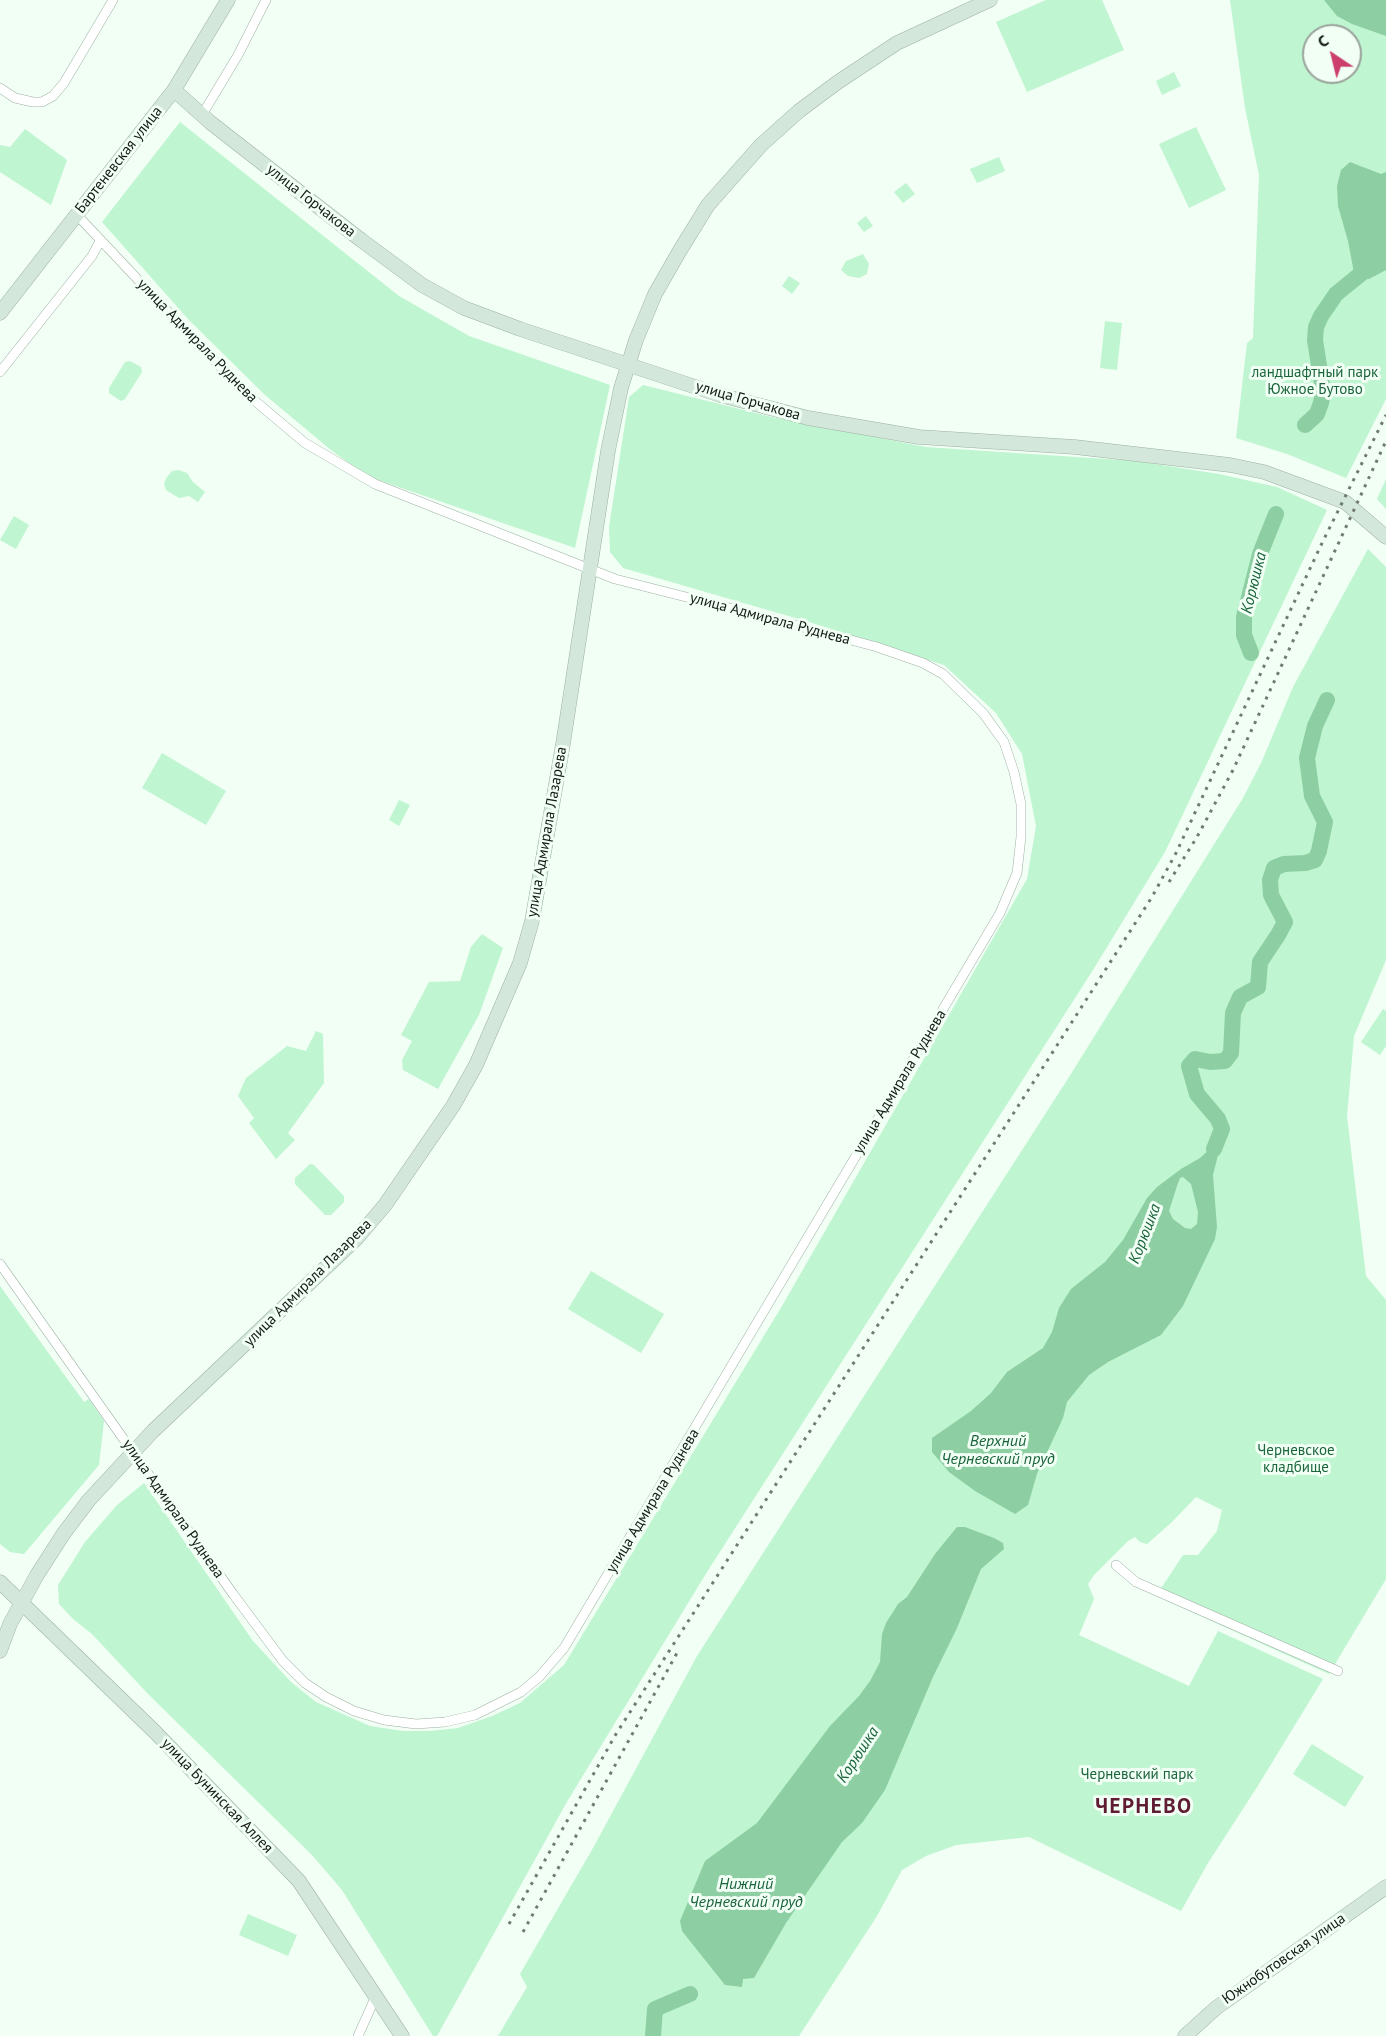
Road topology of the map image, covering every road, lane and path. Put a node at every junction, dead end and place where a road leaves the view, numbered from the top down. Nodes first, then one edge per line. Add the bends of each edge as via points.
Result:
1 (113, 0) edge
2 (227, 0) edge
3 (266, 0) edge
4 (990, 0) edge
5 (0, 88) edge
6 (174, 90) junction
7 (202, 116) junction
8 (77, 216) junction
9 (100, 241) junction
10 (0, 313) edge
11 (628, 365) junction
12 (0, 372) edge
13 (1386, 537) edge
14 (591, 570) junction
15 (0, 1264) edge
16 (134, 1452) junction
17 (1116, 1565) dead end
18 (0, 1582) edge
19 (21, 1603) junction
20 (0, 1651) edge
21 (1338, 1671) dead end
22 (1386, 1887) edge
23 (376, 1996) junction
24 (358, 2036) edge
25 (402, 2036) edge
26 (1185, 2036) edge

1 - 5 street via 53,96 33,102 15,98
2 - 6 street, Бартеневская улица
3 - 7 street
4 - 11 street, улица Адмирала Лазарева via 897,43 798,111 761,145 708,205 679,252 655,294
6 - 7 street, улица Горчакова
6 - 8 street, Бартеневская улица
7 - 11 street, улица Горчакова via 361,240 446,299
8 - 9 street, улица Адмирала Руднева
8 - 10 street, Бартеневская улица
9 - 12 street
9 - 14 street, улица Адмирала Руднева via 242,390 305,443 375,484
11 - 13 street, улица Горчакова via 762,407 853,427 919,437 1086,448 1264,472 1345,502
11 - 14 street, улица Адмирала Лазарева via 608,451
14 - 16 street, улица Адмирала Лазарева via 532,921 520,963 476,1065 392,1196 357,1238
14 - 16 street, улица Адмирала Руднева via 877,647 923,663 954,683 1004,742 1021,804 1017,873 1000,913 587,1612 564,1648 521,1692 475,1715 416,1724 354,1711 326,1697 304,1683 283,1661
15 - 16 street, улица Адмирала Руднева
16 - 19 street, улица Адмирала Лазарева via 64,1533
17 - 21 street via 1136,1582
18 - 19 street, улица Бунинская Аллея
19 - 20 street, улица Адмирала Лазарева
19 - 23 street, улица Бунинская Аллея via 155,1732 299,1881
22 - 26 street, Южнобутовская улица via 1216,2008
23 - 24 street
23 - 25 street, улица Бунинская Аллея

